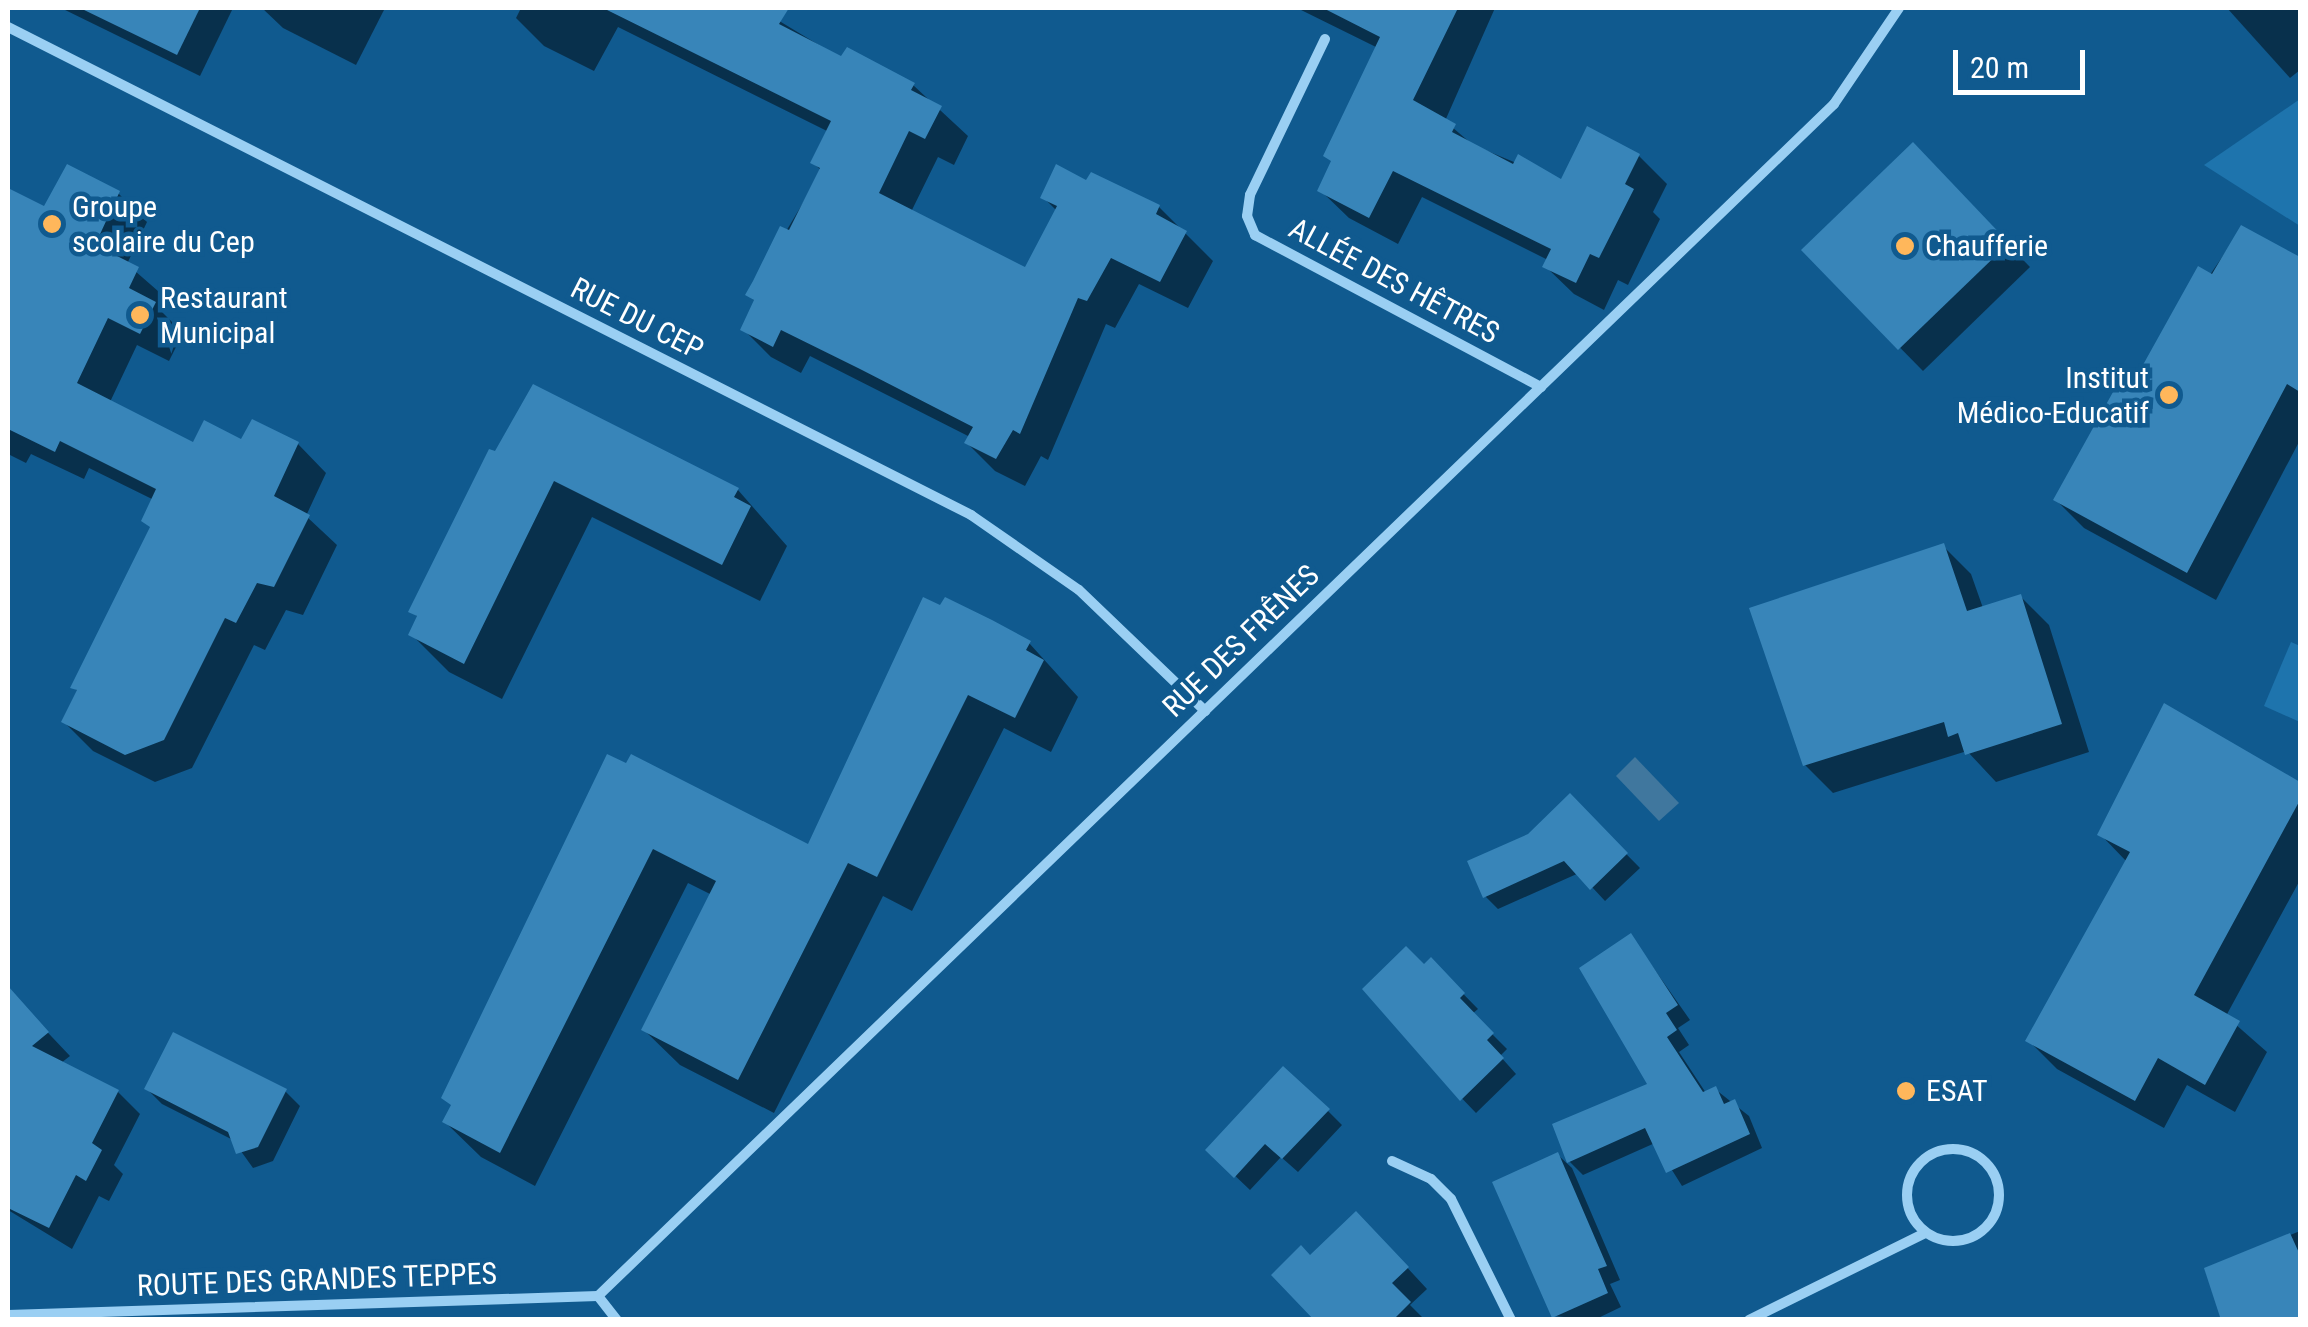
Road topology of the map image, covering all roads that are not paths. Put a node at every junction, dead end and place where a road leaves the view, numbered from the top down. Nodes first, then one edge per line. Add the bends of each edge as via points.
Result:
1 (1899, 8) edge
2 (8, 27) edge
3 (1325, 38) dead end
4 (1541, 387) junction
5 (1205, 711) junction
6 (1392, 1161) dead end
7 (1924, 1233) junction
8 (598, 1296) junction
9 (8, 1315) edge
10 (617, 1320) edge
11 (1512, 1320) edge
12 (1748, 1320) edge

1 - 4 street, RUE DES FRÊNES via 1834,104
2 - 5 street, RUE DU CEP via 971,515 1079,590
3 - 4 street, ALLÉE DES HÊTRES via 1250,195 1247,216 1255,235
4 - 5 street, RUE DES FRÊNES
5 - 8 street, RUE DES FRÊNES
6 - 11 street via 1432,1179 1451,1199
7 - 7 street via 1939,1240 1970,1239 1993,1218 1996,1177 1976,1154 1930,1154 1910,1176 1907,1207
7 - 12 street
8 - 9 street, ROUTE DES GRANDES TEPPES
8 - 10 street

